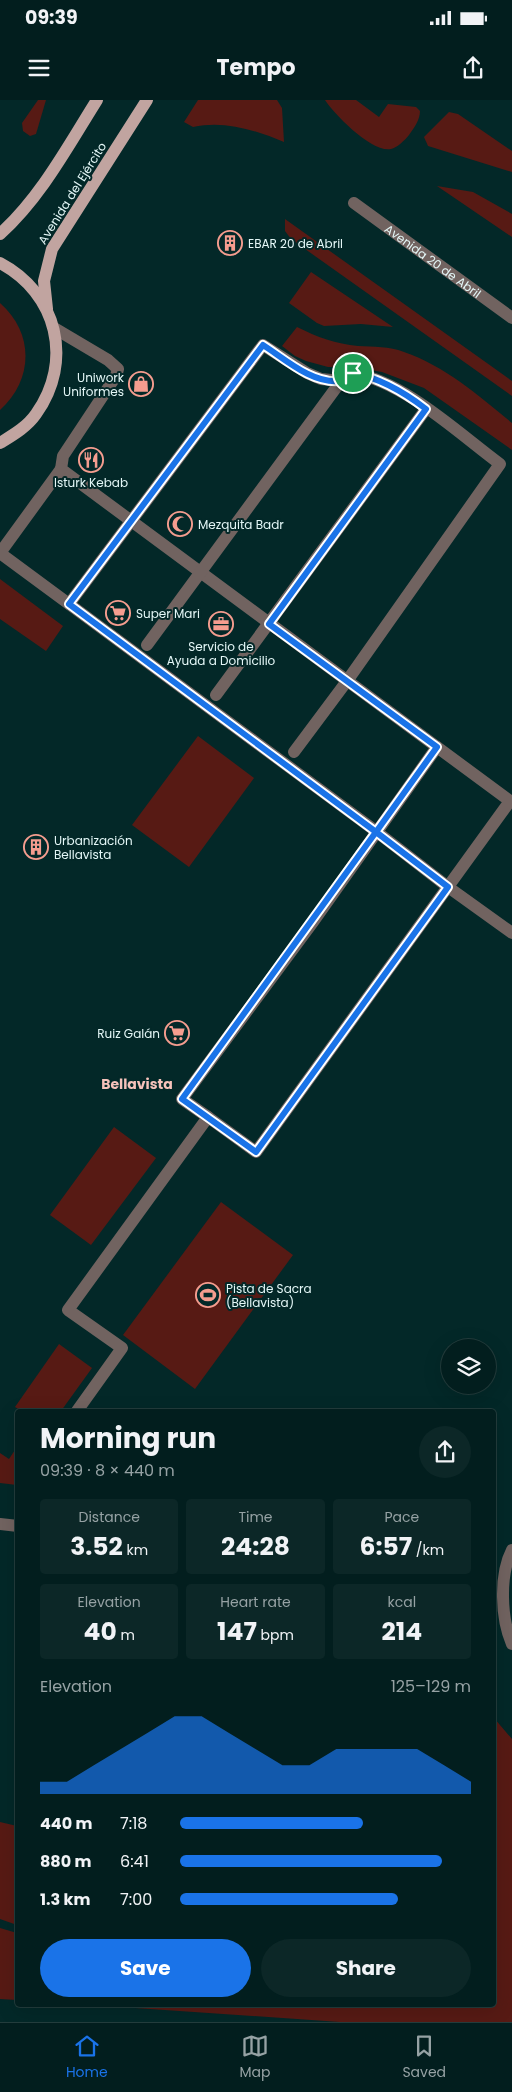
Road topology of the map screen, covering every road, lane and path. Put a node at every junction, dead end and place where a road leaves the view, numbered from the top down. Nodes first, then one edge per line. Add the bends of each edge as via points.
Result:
1 (97, 100) edge
2 (148, 100) edge
3 (354, 203) dead end
4 (0, 234) edge
5 (0, 263) edge
6 (46, 309) junction
7 (512, 318) edge
8 (54, 328) junction
9 (341, 381) junction
10 (426, 409) junction
11 (0, 443) edge
12 (61, 469) junction
13 (131, 522) junction
14 (200, 573) junction
15 (69, 604) junction
16 (269, 624) junction
17 (147, 645) dead end
18 (347, 681) junction
19 (216, 695) dead end
20 (437, 747) junction
21 (294, 752) dead end
22 (376, 832) junction
23 (448, 887) junction
24 (512, 933) edge
25 (208, 1117) junction
26 (78, 1409) edge
27 (0, 1524) edge
28 (15, 1526) edge
29 (512, 1550) edge
30 (498, 1587) edge
31 (512, 1644) edge

1 - 4 main road via 45,182 17,219
2 - 6 main road, Avenida del Ejército via 52,249 44,281
3 - 7 street, Avenida 20 de Abril
5 - 6 main road via 22,276
6 - 8 main road
8 - 11 main road via 55,374 47,396 35,416
8 - 12 street via 118,369 63,456
9 - 10 street via 353,373 367,376 411,397
9 - 13 street via 321,379 307,373 263,345
9 - 14 street
10 - 16 street
10 - 18 street via 500,464
12 - 13 street
12 - 15 street via 0,553
13 - 14 street
13 - 15 street
14 - 16 street
14 - 17 street
15 - 22 street
16 - 18 street
16 - 19 street
18 - 20 street
18 - 21 street
20 - 22 street
20 - 23 street via 510,801
22 - 23 street
22 - 25 street via 182,1099
23 - 24 street
23 - 25 street via 256,1152
25 - 26 street via 68,1310 122,1348
27 - 28 street
29 - 30 street
30 - 31 street

